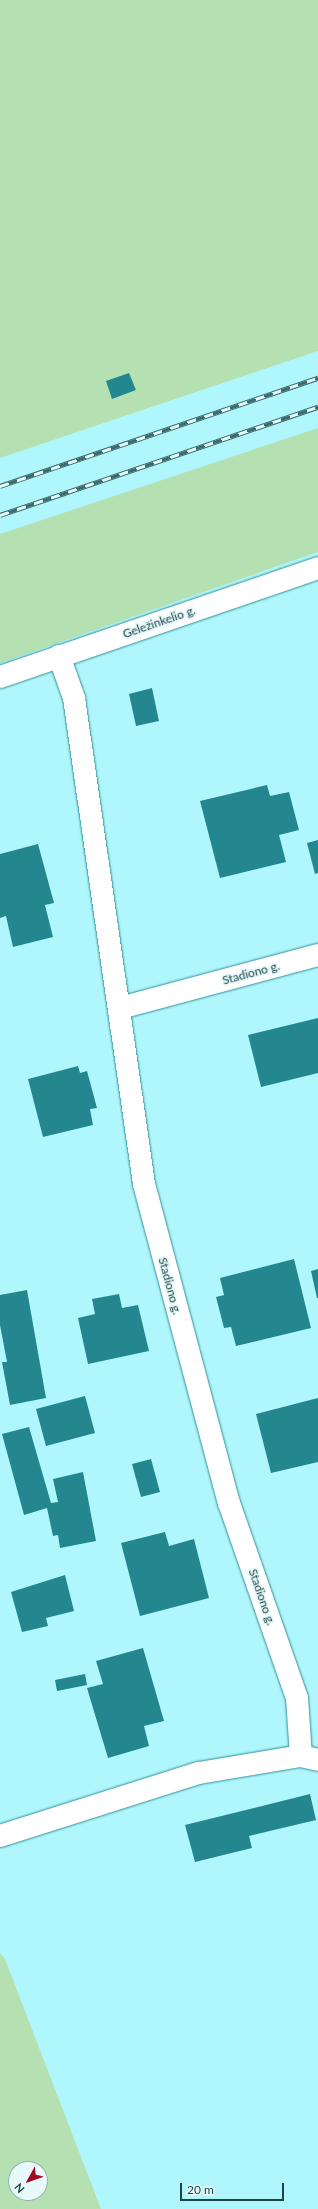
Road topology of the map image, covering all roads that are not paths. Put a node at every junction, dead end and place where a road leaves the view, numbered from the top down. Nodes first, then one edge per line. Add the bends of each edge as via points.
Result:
1 (318, 568) edge
2 (59, 656) junction
3 (0, 677) edge
4 (318, 955) edge
5 (120, 1008) junction
6 (309, 1758) edge
7 (0, 1836) edge

1 - 2 street, Geležinkelio g.
2 - 3 street, Geležinkelio g.
2 - 5 street via 74,698
4 - 5 street, Stadiono g.
5 - 6 street, Stadiono g. via 145,1192 230,1503 297,1698
6 - 7 street, Stadiono g. via 199,1773

